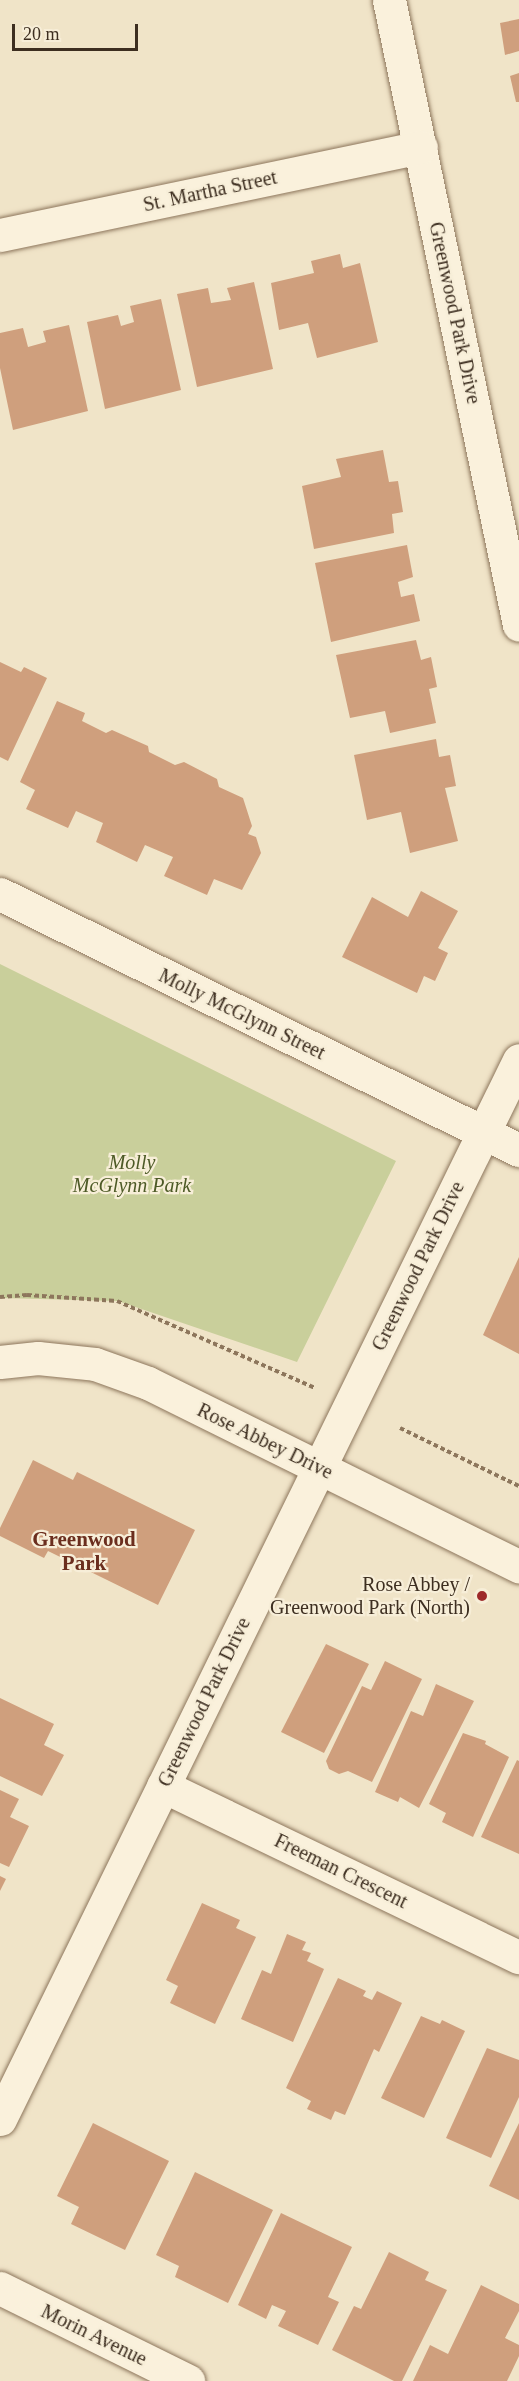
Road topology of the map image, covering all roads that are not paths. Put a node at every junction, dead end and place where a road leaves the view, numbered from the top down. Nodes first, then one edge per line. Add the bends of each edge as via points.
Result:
1 (389, 0) edge
2 (421, 147) junction
3 (0, 235) edge
4 (519, 625) edge
5 (0, 894) edge
6 (519, 1060) edge
7 (484, 1133) junction
8 (519, 1150) edge
9 (0, 1362) edge
10 (320, 1468) junction
11 (519, 1566) edge
12 (163, 1786) junction
13 (519, 1957) edge
14 (0, 2119) edge
15 (0, 2288) edge
16 (188, 2381) edge

1 - 2 street, Greenwood Park Drive
2 - 3 street, St. Martha Street
2 - 4 street, Greenwood Park Drive
5 - 7 street, Molly McGlynn Street
6 - 7 street, Greenwood Park Drive
7 - 8 street, Molly McGlynn Street
7 - 10 street, Greenwood Park Drive
9 - 10 street, Rose Abbey Drive via 38,1358 95,1364 148,1383
10 - 11 street, Rose Abbey Drive
10 - 12 street, Greenwood Park Drive
12 - 13 street, Freeman Crescent
12 - 14 street, Greenwood Park Drive
15 - 16 street, Morin Avenue

